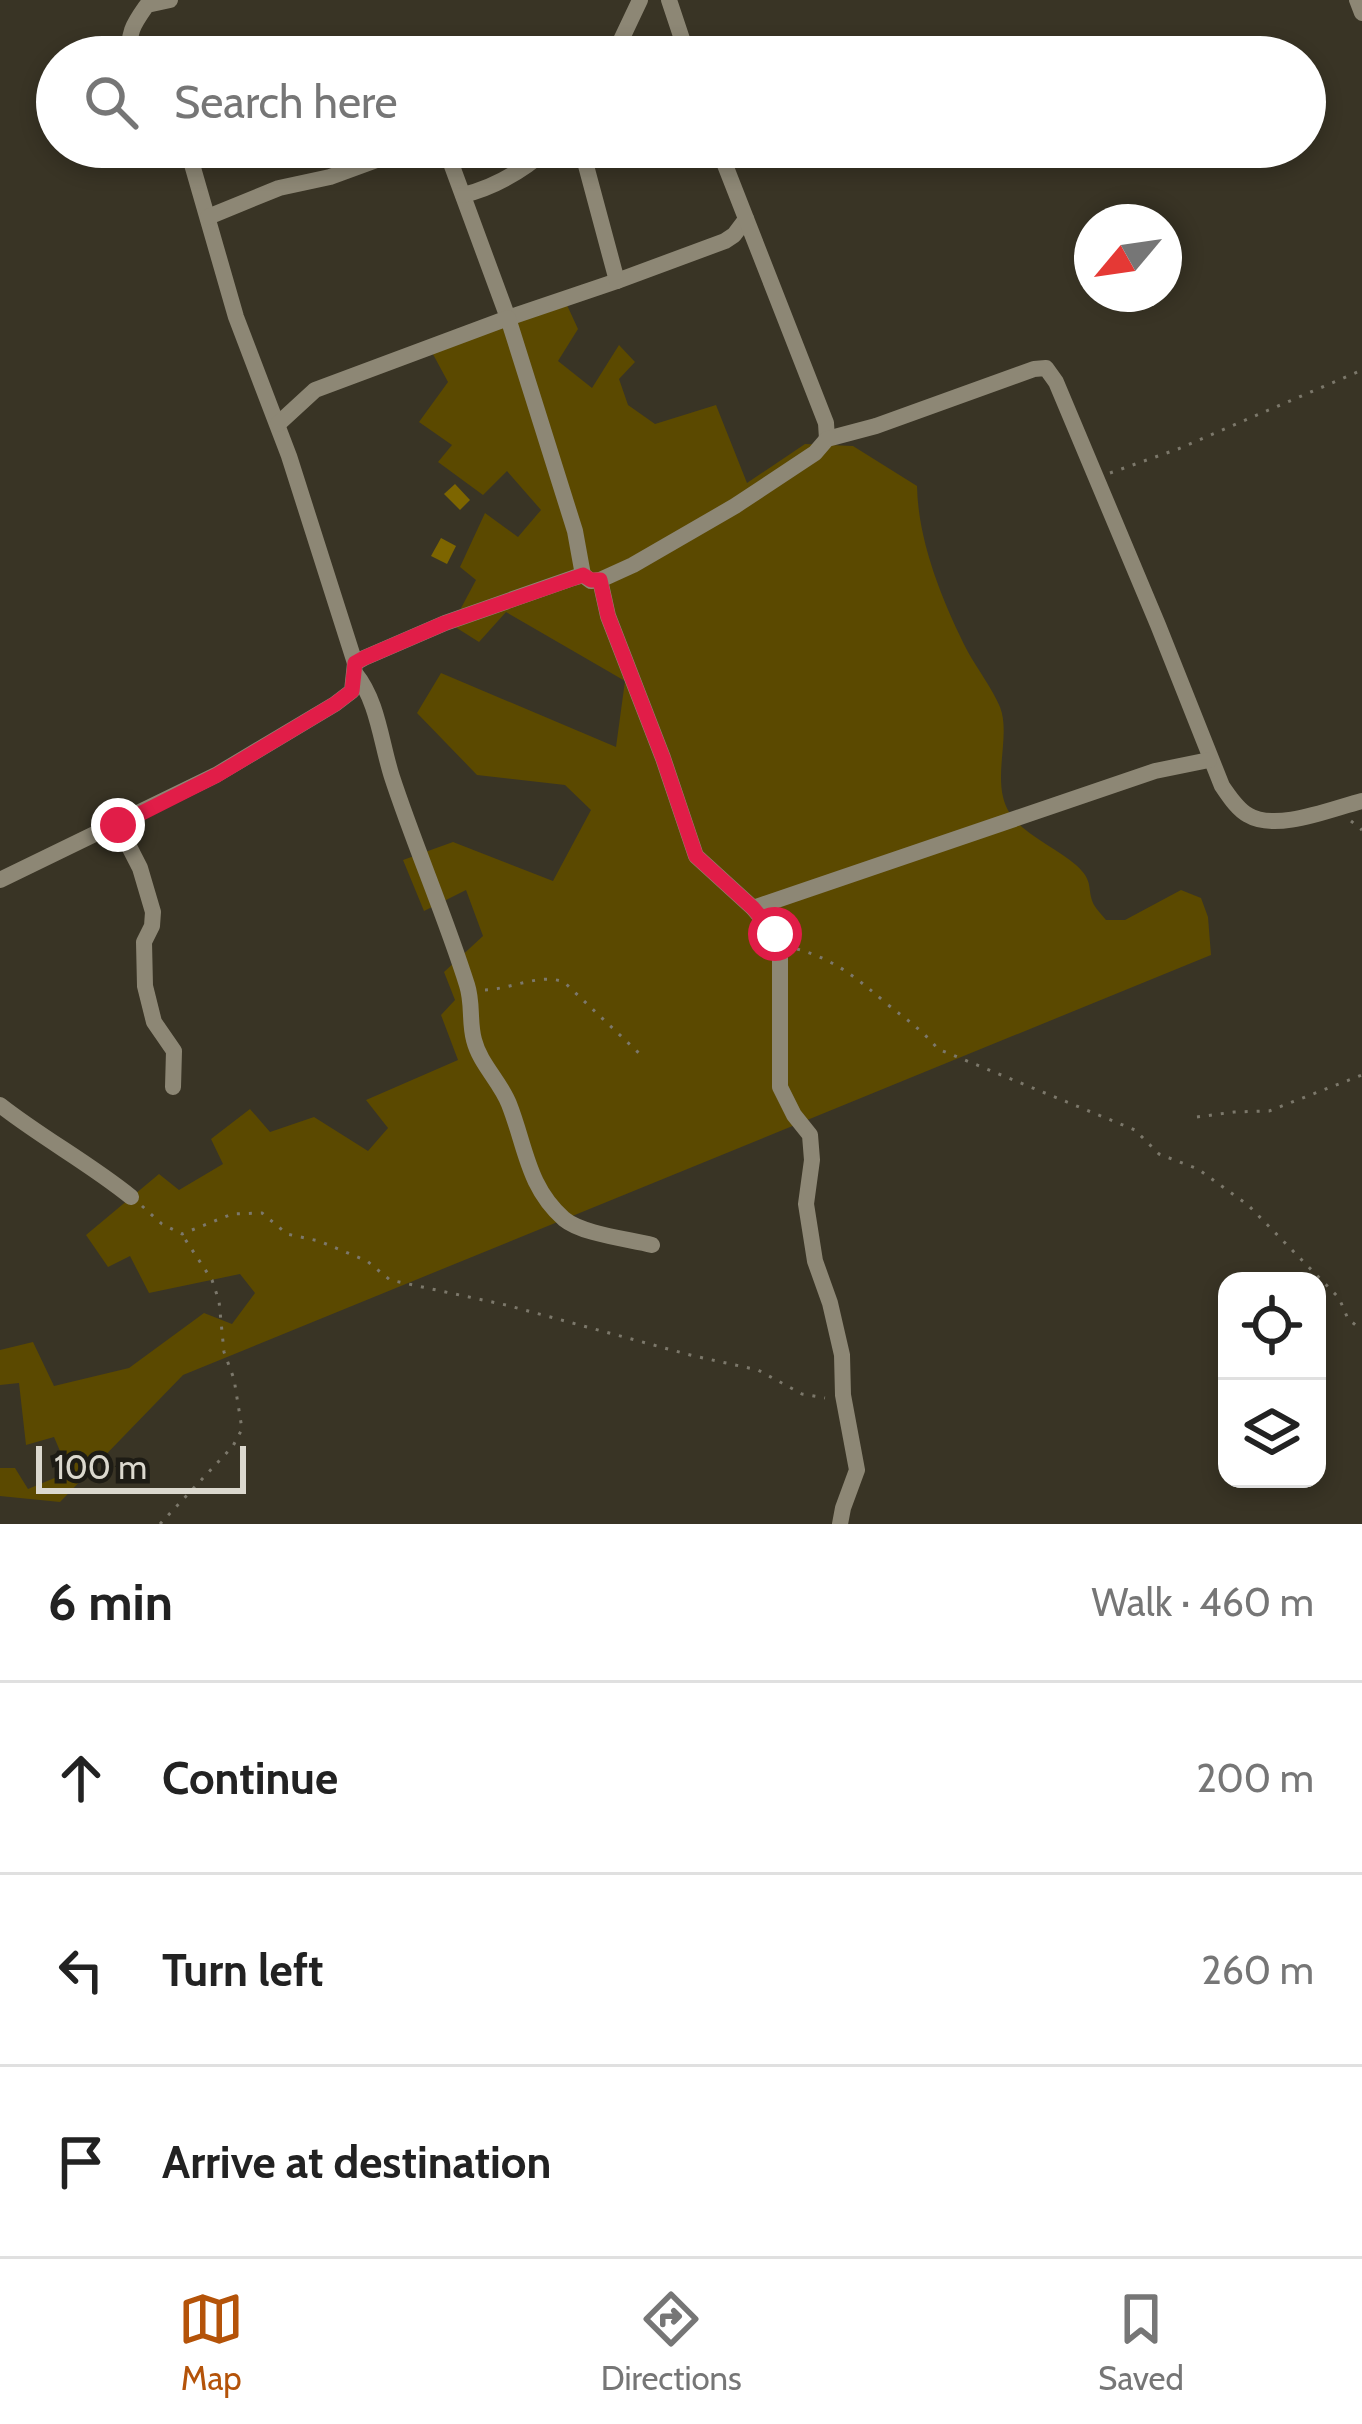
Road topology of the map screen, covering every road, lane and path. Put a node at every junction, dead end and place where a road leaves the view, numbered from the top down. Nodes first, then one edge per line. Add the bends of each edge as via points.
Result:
1 (170, 0) edge
2 (640, 0) edge
3 (669, 0) edge
4 (1358, 0) edge
5 (144, 2) edge
6 (1362, 13) edge
7 (130, 36) edge
8 (623, 36) edge
9 (681, 36) edge
10 (193, 168) edge
11 (354, 168) edge
12 (453, 168) edge
13 (523, 168) edge
14 (587, 168) edge
15 (726, 168) edge
16 (463, 195) junction
17 (208, 218) junction
18 (746, 219) junction
19 (617, 281) junction
20 (508, 318) junction
21 (1362, 370) edge
22 (278, 424) junction
23 (826, 440) junction
24 (1097, 478) junction
25 (591, 578) junction
26 (354, 667) junction
27 (1209, 760) junction
28 (1362, 801) edge
29 (118, 825) junction
30 (0, 880) edge
31 (753, 908) junction
32 (778, 943) junction
33 (470, 992) junction
34 (643, 1058) dead end
35 (1362, 1076) edge
36 (173, 1087) dead end
37 (0, 1105) edge
38 (1197, 1117) dead end
39 (131, 1197) joint
40 (182, 1234) junction
41 (652, 1245) dead end
42 (1362, 1330) edge
43 (843, 1395) junction
44 (160, 1524) edge
45 (840, 1524) edge

1 - 5 street
2 - 8 street
3 - 9 street
4 - 6 street
5 - 7 street
10 - 17 street
11 - 17 street
12 - 16 street
13 - 16 street
14 - 19 street
15 - 18 street
16 - 20 street
17 - 22 street
18 - 19 street via 724,242
18 - 23 street
19 - 20 street
20 - 22 street via 315,391
20 - 25 street
21 - 24 path
22 - 26 street
23 - 24 street via 1046,368
23 - 25 street via 633,566
24 - 27 street
25 - 26 street via 445,623
25 - 31 street via 696,856
26 - 29 street via 352,691 335,704
26 - 33 street
27 - 28 street via 1244,814 1266,823
27 - 31 street via 1155,771
29 - 30 street
29 - 36 street via 154,912 144,942 146,986 154,1022 174,1051
31 - 32 street
32 - 42 path via 863,980 938,1049 1135,1130 1160,1154 1198,1169 1248,1205
32 - 43 street via 780,1087 810,1135 806,1204 842,1354
33 - 34 path via 551,977
33 - 41 street via 480,1058 551,1204 569,1223
35 - 38 path via 1269,1112
37 - 39 street
39 - 40 path
40 - 43 path via 232,1214 262,1213 287,1234 367,1262 390,1280 758,1370 820,1399
40 - 44 path via 219,1301 242,1429
43 - 45 street via 857,1470

